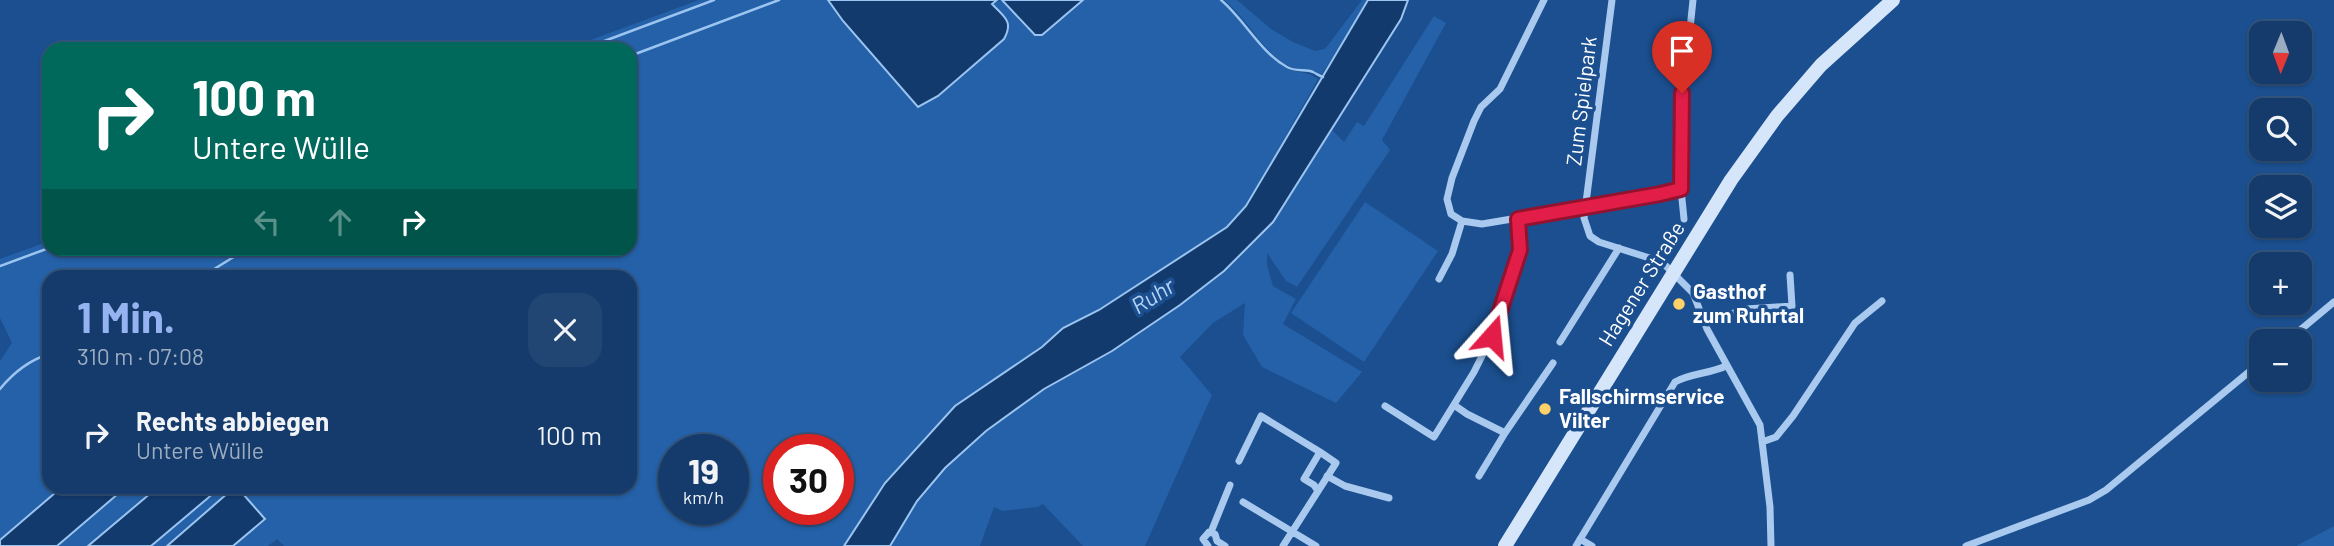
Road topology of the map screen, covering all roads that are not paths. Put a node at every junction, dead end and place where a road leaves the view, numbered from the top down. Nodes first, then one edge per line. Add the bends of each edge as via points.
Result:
1 (1544, 0) edge
2 (1612, 0) edge
3 (1693, 0) edge
4 (1893, 0) edge
5 (1681, 189) junction
6 (1586, 207) junction
7 (1518, 219) junction
8 (1684, 219) dead end
9 (1462, 221) junction
10 (1619, 248) junction
11 (1674, 273) junction
12 (1790, 275) dead end
13 (1439, 279) dead end
14 (1882, 301) dead end
15 (2334, 302) edge
16 (1705, 322) junction
17 (2301, 329) edge
18 (1560, 342) dead end
19 (1553, 363) dead end
20 (1726, 366) junction
21 (2249, 372) edge
22 (1454, 405) junction
23 (1385, 406) dead end
24 (1505, 433) junction
25 (1762, 442) junction
26 (1320, 452) junction
27 (1239, 461) dead end
28 (1327, 476) junction
29 (1479, 476) dead end
30 (1230, 485) dead end
31 (1318, 491) junction
32 (1389, 498) dead end
33 (1243, 502) dead end
34 (1211, 532) junction
35 (1292, 532) junction
36 (1578, 543) edge
37 (1210, 545) edge
38 (1225, 546) edge
39 (1283, 546) edge
40 (1316, 546) edge
41 (1506, 546) edge
42 (1592, 546) edge
43 (1771, 546) edge
44 (1966, 546) edge

1 - 9 street via 1500,89 1481,107 1452,178 1448,206
2 - 6 street, Zum Spielpark
3 - 5 street via 1682,93
4 - 11 main road, Hagener Straße via 1850,36 1791,99 1731,180
5 - 6 street
5 - 8 street
6 - 7 street
6 - 10 street via 1590,236
7 - 9 street
7 - 22 street via 1520,250 1492,336
9 - 13 street
10 - 11 street via 1662,262
10 - 18 street
11 - 16 street via 1693,293
11 - 41 main road, Hagener Straße
12 - 16 street via 1792,306 1746,309
14 - 25 street via 1855,323 1776,438
15 - 17 street
16 - 20 street
19 - 24 street
20 - 25 street via 1759,425
20 - 36 street via 1675,382
21 - 44 street via 2106,490
22 - 23 street via 1433,437
22 - 24 street
24 - 29 street
25 - 43 street
26 - 27 street via 1261,416
26 - 28 street via 1336,463
26 - 31 street via 1304,479
28 - 31 street
28 - 32 street
30 - 34 street
31 - 35 street
33 - 35 street
34 - 37 street via 1216,536
34 - 37 street via 1203,537
35 - 39 street
35 - 40 street
36 - 42 street
37 - 38 street

